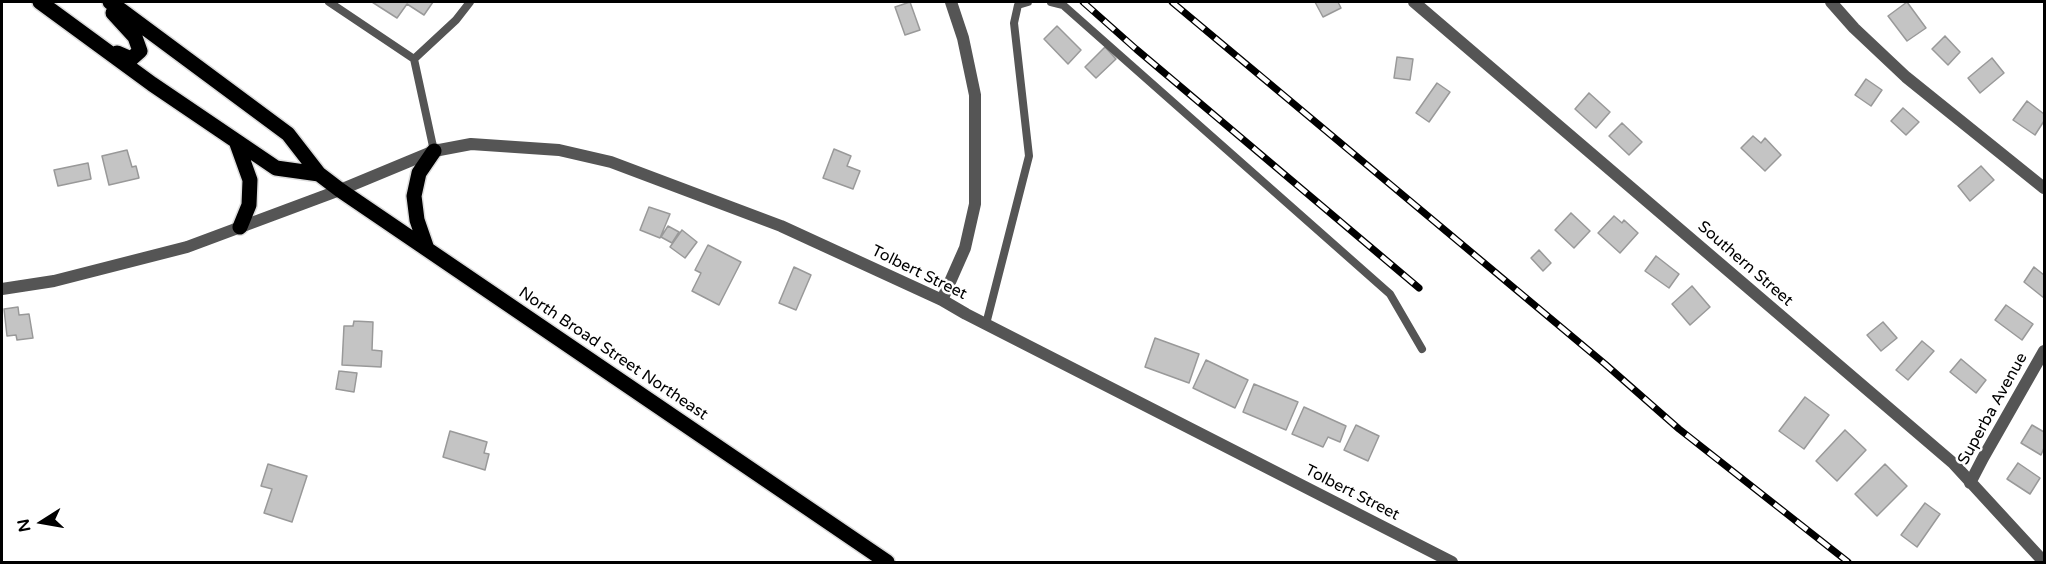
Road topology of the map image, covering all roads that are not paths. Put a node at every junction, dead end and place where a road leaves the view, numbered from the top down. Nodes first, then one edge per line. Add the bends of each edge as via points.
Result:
1 (40, 2) edge
2 (103, 2) edge
3 (110, 2) edge
4 (329, 2) edge
5 (470, 2) edge
6 (951, 2) edge
7 (1028, 2) edge
8 (1051, 2) edge
9 (1414, 2) edge
10 (1831, 2) edge
11 (93, 40) junction
12 (414, 59) junction
13 (236, 141) junction
14 (434, 151) junction
15 (320, 174) junction
16 (2044, 188) edge
17 (340, 190) junction
18 (240, 227) junction
19 (427, 249) junction
20 (2, 288) edge
21 (942, 300) junction
22 (986, 324) junction
23 (1422, 349) dead end
24 (2044, 351) edge
25 (1970, 483) junction
26 (887, 562) edge
27 (1452, 562) edge
28 (2044, 562) edge

1 - 11 main road
2 - 11 main road via 135,37 140,51 131,59
3 - 15 main road, North Broad Street Northeast via 288,134
4 - 12 lane
5 - 12 lane
6 - 21 street via 975,95 975,204 964,248
7 - 22 lane via 1018,5 1014,23 1029,156
8 - 23 lane via 1063,5 1390,294
9 - 25 street, Southern Street via 1953,463
10 - 16 street via 1906,77
11 - 13 main road
12 - 14 lane
13 - 15 main road via 276,168
13 - 18 main road via 250,180 249,205
14 - 17 street, Tolbert Street
14 - 19 main road via 419,173 414,196
14 - 21 street, Tolbert Street via 471,144 559,150 611,162 781,226
15 - 17 main road, North Broad Street Northeast
17 - 18 street, Tolbert Street
17 - 19 main road, North Broad Street Northeast
18 - 20 street, Tolbert Street via 132,262 54,281
19 - 26 main road, North Broad Street Northeast
21 - 22 street, Tolbert Street
22 - 27 street, Tolbert Street
24 - 25 street, Superba Avenue
25 - 28 street, Southern Street

